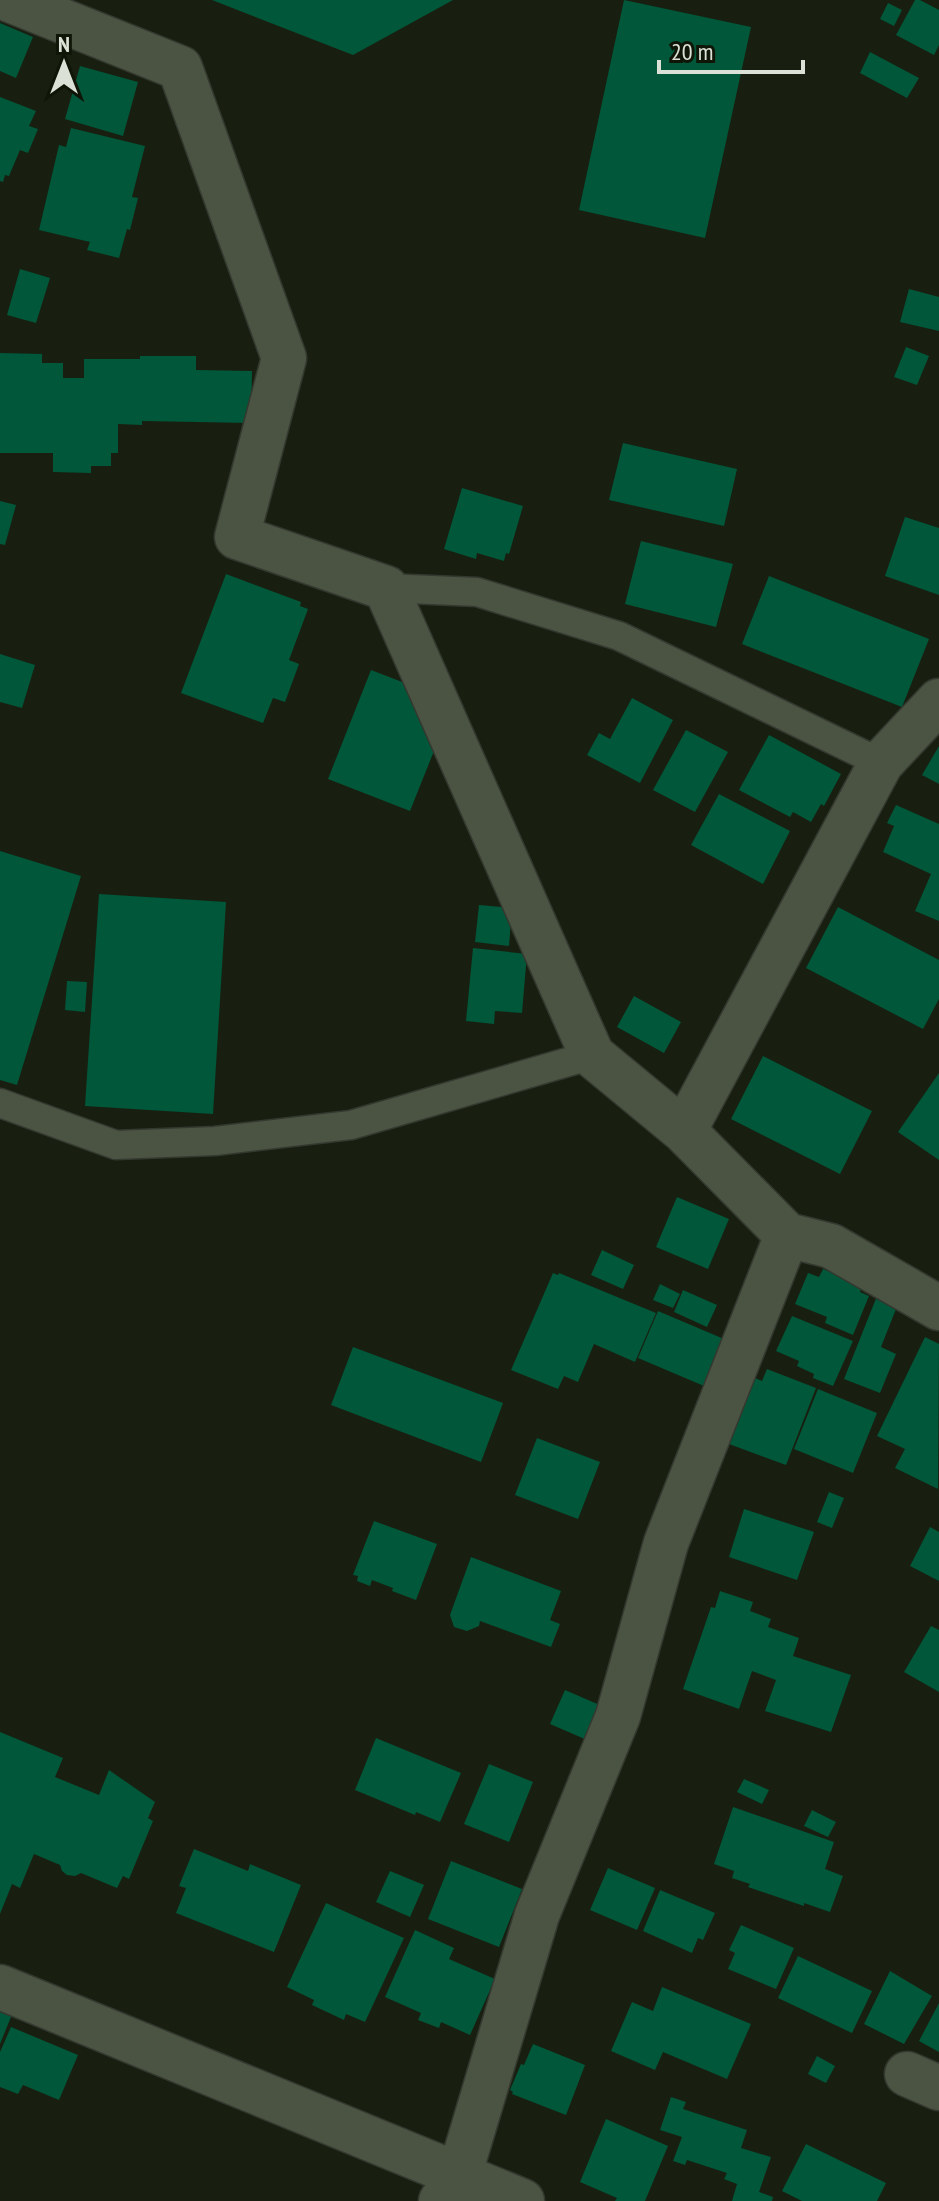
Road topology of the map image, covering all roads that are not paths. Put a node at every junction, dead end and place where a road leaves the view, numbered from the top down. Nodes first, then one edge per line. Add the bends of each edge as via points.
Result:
1 (10, 0) edge
2 (386, 588) junction
3 (939, 701) edge
4 (881, 763) junction
5 (592, 1055) junction
6 (0, 1103) edge
7 (684, 1131) junction
8 (787, 1235) junction
9 (939, 1308) edge
10 (0, 1987) edge
11 (450, 2189) edge
12 (522, 2201) edge

1 - 2 street via 180,68 284,358 237,537
2 - 4 lane via 477,592 619,636
2 - 5 street
3 - 4 street
4 - 7 street
5 - 6 lane via 351,1125 215,1141 116,1145
5 - 7 street
7 - 8 street
8 - 9 street via 831,1246
8 - 11 street via 666,1543 618,1716 537,1915
10 - 11 street
11 - 12 street

